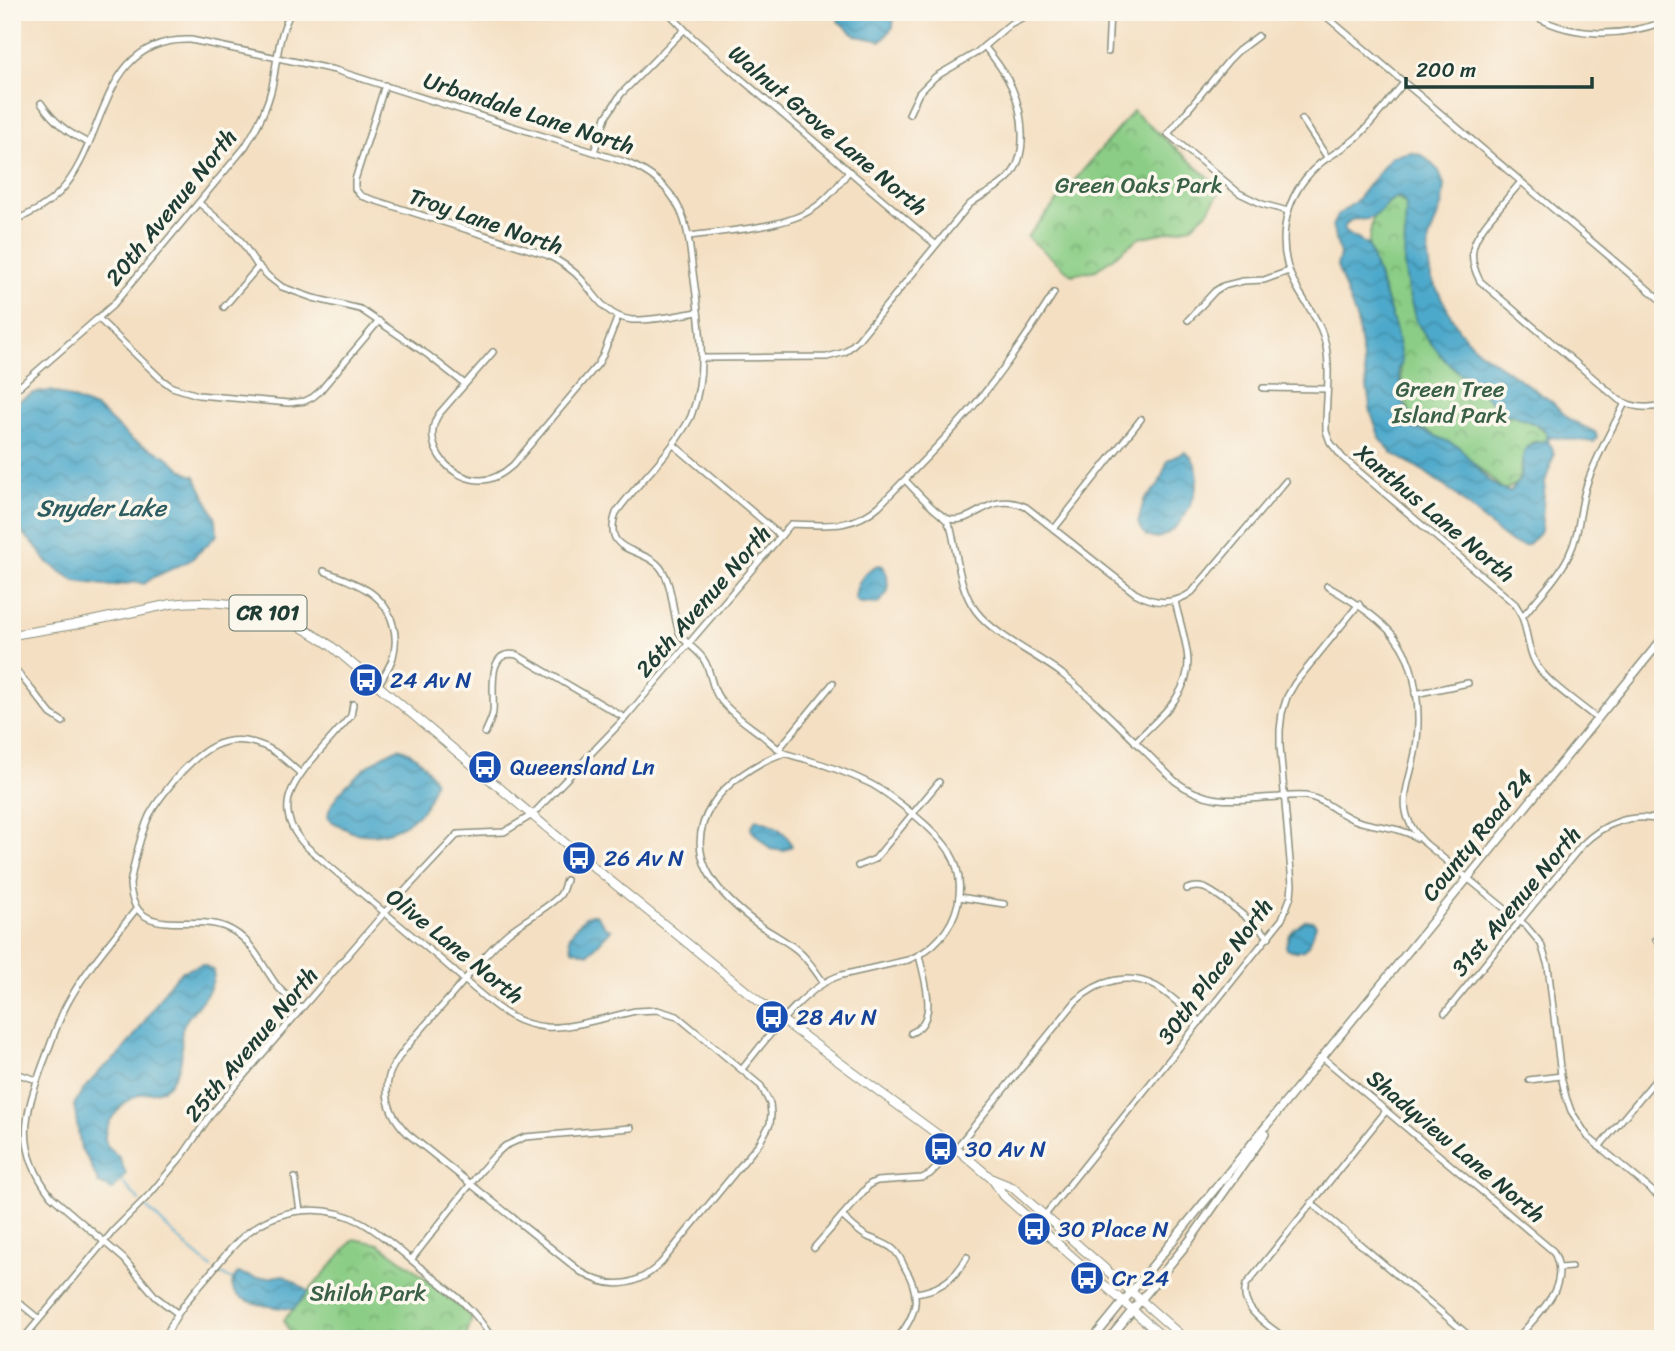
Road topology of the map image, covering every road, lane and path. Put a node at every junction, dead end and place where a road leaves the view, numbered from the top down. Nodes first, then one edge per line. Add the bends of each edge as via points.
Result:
1 (291, 12) edge
2 (668, 12) edge
3 (1034, 12) edge
4 (1110, 12) edge
5 (1321, 12) edge
6 (1528, 12) edge
7 (1663, 22) edge
8 (684, 30) junction
9 (1258, 36) dead end
10 (984, 47) junction
11 (1108, 52) dead end
12 (277, 58) junction
13 (1404, 83) junction
14 (385, 85) junction
15 (40, 103) dead end
16 (909, 114) dead end
17 (1302, 119) dead end
18 (89, 143) junction
19 (594, 152) junction
20 (1327, 157) junction
21 (849, 172) junction
22 (1521, 182) junction
23 (199, 203) junction
24 (1288, 211) junction
25 (12, 221) edge
26 (689, 236) junction
27 (936, 245) junction
28 (259, 266) junction
29 (1289, 271) junction
30 (1054, 293) dead end
31 (1663, 302) edge
32 (224, 307) dead end
33 (698, 312) junction
34 (618, 316) junction
35 (98, 318) junction
36 (1188, 320) dead end
37 (379, 321) junction
38 (493, 352) dead end
39 (701, 358) junction
40 (12, 380) edge
41 (465, 384) junction
42 (1263, 388) dead end
43 (1326, 389) junction
44 (1625, 403) junction
45 (1663, 405) edge
46 (1141, 419) dead end
47 (674, 445) junction
48 (905, 480) junction
49 (1286, 481) dead end
50 (940, 514) junction
51 (1054, 528) junction
52 (781, 536) junction
53 (324, 571) dead end
54 (1327, 586) dead end
55 (1175, 601) junction
56 (1359, 604) junction
57 (1523, 616) junction
58 (12, 635) edge
59 (1663, 638) edge
60 (688, 644) junction
61 (12, 665) edge
62 (833, 683) dead end
63 (1468, 683) dead end
64 (378, 686) junction
65 (1415, 694) junction
66 (353, 704) dead end
67 (625, 718) junction
68 (1597, 719) junction
69 (62, 722) dead end
70 (485, 733) dead end
71 (1135, 742) junction
72 (782, 751) junction
73 (300, 773) junction
74 (939, 782) dead end
75 (1284, 796) junction
76 (912, 814) junction
77 (532, 815) junction
78 (1663, 821) edge
79 (1426, 844) junction
80 (858, 866) dead end
81 (1467, 878) junction
82 (566, 880) dead end
83 (1187, 889) dead end
84 (959, 898) junction
85 (1004, 904) dead end
86 (137, 908) junction
87 (384, 913) junction
88 (1520, 921) junction
89 (1269, 937) junction
90 (919, 955) junction
91 (465, 980) junction
92 (823, 982) junction
93 (301, 1009) junction
94 (1445, 1013) dead end
95 (782, 1020) junction
96 (1200, 1022) junction
97 (911, 1033) dead end
98 (1321, 1058) junction
99 (742, 1069) junction
100 (1663, 1071) edge
101 (12, 1072) edge
102 (1561, 1076) junction
103 (37, 1080) junction
104 (1529, 1080) dead end
105 (1385, 1111) junction
106 (631, 1128) dead end
107 (1599, 1147) junction
108 (956, 1148) junction
109 (295, 1178) dead end
110 (992, 1179) junction
111 (471, 1184) junction
112 (1663, 1200) edge
113 (1311, 1203) junction
114 (300, 1211) junction
115 (1045, 1215) junction
116 (842, 1216) junction
117 (104, 1241) junction
118 (814, 1248) dead end
119 (967, 1257) dead end
120 (411, 1260) junction
121 (1571, 1267) dead end
122 (1560, 1268) junction
123 (1131, 1291) junction
124 (916, 1293) junction
125 (12, 1297) edge
126 (1141, 1300) junction
127 (1123, 1302) junction
128 (1133, 1310) junction
129 (177, 1313) junction
130 (39, 1319) junction
131 (23, 1339) edge
132 (165, 1339) edge
133 (492, 1339) edge
134 (897, 1339) edge
135 (1093, 1339) edge
136 (1109, 1339) edge
137 (1165, 1339) edge
138 (1185, 1339) edge
139 (1286, 1339) edge
140 (1472, 1339) edge
141 (1517, 1339) edge

1 - 12 street, 20th Avenue North
2 - 8 street, Walnut Grove Lane North
3 - 10 street via 1010,24
4 - 11 street
5 - 13 street
6 - 7 street via 1556,26 1594,33 1632,31
8 - 19 street via 621,94 606,117
8 - 21 street, Walnut Grove Lane North
9 - 24 street via 1229,60 1168,134 1239,193
10 - 16 street via 926,85
10 - 27 street via 1004,72 1018,106 1019,160 1009,178 975,199
12 - 14 street, Urbandale Lane North
12 - 18 street, Urbandale Lane North via 191,40 153,46 123,70
12 - 23 street, 20th Avenue North via 255,131
13 - 20 street via 1355,138
13 - 22 street
14 - 19 street, Urbandale Lane North
14 - 34 street, Troy Lane North via 355,180 357,193 560,261 606,310
15 - 18 street via 69,133
17 - 20 street
18 - 25 street, Urbandale Lane North via 59,193
19 - 26 street, Urbandale Lane North via 652,175 673,197
20 - 24 street via 1304,180
21 - 26 street via 823,201 801,216
21 - 27 street, Walnut Grove Lane North
22 - 31 street
22 - 44 street via 1473,244 1480,281
23 - 28 street via 233,232
23 - 35 street, 20th Avenue North
24 - 29 street via 1284,241
26 - 33 street, Urbandale Lane North
27 - 39 street via 845,352 827,357
28 - 32 street
28 - 37 street via 282,287 360,309
29 - 36 street via 1223,286
29 - 43 street, Xanthus Lane North via 1324,336
30 - 48 street, 26th Avenue North via 993,383
33 - 34 street via 642,320
33 - 39 street, Urbandale Lane North
34 - 41 street via 598,364 513,465 497,477 468,478 436,453 433,422
35 - 37 street via 172,387 198,396 289,404 313,397
35 - 40 street, 20th Avenue North via 20,386
37 - 41 street
38 - 41 street
39 - 47 street, Urbandale Lane North via 691,415
42 - 43 street
43 - 57 street, Xanthus Lane North via 1326,431 1336,451 1508,598
44 - 45 street via 1647,408
44 - 57 street via 1586,486 1568,558
46 - 51 street
47 - 52 street
47 - 60 street via 621,506 613,529 626,549 653,560 663,570 680,634
48 - 50 street
48 - 52 street, 26th Avenue North via 862,519 841,525 791,524
49 - 55 street via 1199,586
50 - 51 street via 958,520 996,503 1016,503
50 - 71 street via 951,529 964,589 976,611 1060,673
51 - 55 street via 1135,593 1154,601
52 - 60 street, 26th Avenue North
53 - 64 street via 371,592 387,609 395,643
54 - 56 street
55 - 71 street via 1188,659 1184,684 1171,705
56 - 65 street via 1401,645
56 - 75 street, 30th Place North via 1304,669 1287,697 1280,730
57 - 68 street via 1531,654 1541,671
58 - 64 main road, CR 101 via 171,604 233,604 276,615 310,632
59 - 68 street, County Road 24
60 - 67 street, 26th Avenue North
60 - 72 street via 705,660 720,699
61 - 69 street
62 - 72 street
63 - 65 street
64 - 77 main road, CR 101
65 - 79 street via 1417,742 1404,799 1407,820
66 - 73 street via 351,716
67 - 70 street via 511,654 500,657 494,667 493,715
67 - 77 street, 26th Avenue North
68 - 81 street, County Road 24
71 - 75 street via 1175,781 1199,796 1227,800
72 - 76 street via 868,783
72 - 92 street via 720,793 706,816 700,854 709,874 732,901 795,948
73 - 86 street via 273,750 252,742 228,741 196,756 149,818 130,884
73 - 87 street, Olive Lane North via 288,806 299,839
74 - 76 street
75 - 79 street via 1320,800 1354,820 1402,830
75 - 89 street, 30th Place North via 1291,896
76 - 80 street via 875,859
76 - 84 street via 948,848 958,872
77 - 87 street, 25th Avenue North via 504,832 458,834
77 - 95 main road, CR 101
78 - 88 street, 31st Avenue North via 1630,818 1604,827 1587,840
79 - 81 street
81 - 88 street
81 - 98 street, County Road 24
82 - 91 street via 561,894 506,934
83 - 89 street via 1203,888 1214,894
84 - 85 street
84 - 90 street via 944,934
86 - 93 street via 159,922 212,924 237,933
86 - 103 street via 79,985
87 - 91 street, Olive Lane North
87 - 93 street, 25th Avenue North
88 - 94 street, 31st Avenue North
88 - 102 street via 1545,954
89 - 96 street, 30th Place North
90 - 92 street
90 - 97 street via 928,1003 924,1022
91 - 99 street, Olive Lane North via 508,1015 545,1027 646,1009 667,1012
91 - 111 street via 394,1063 387,1095 400,1126
92 - 95 street
93 - 117 street, 25th Avenue North via 220,1103 163,1179
95 - 99 street
95 - 108 main road, CR 101
96 - 108 street via 1144,982 1119,979 1095,986 1076,1001
96 - 115 street, 30th Place North
98 - 105 street, Shadyview Lane North
98 - 123 street, County Road 24
98 - 126 street, County Road 24
99 - 111 street, Olive Lane North via 761,1086 770,1104 770,1124 761,1142 662,1263 642,1279 617,1284 592,1279
100 - 107 street
101 - 103 street
102 - 104 street
102 - 107 street via 1571,1111
103 - 117 street via 26,1124 35,1170 51,1196
105 - 113 street
105 - 122 street, Shadyview Lane North via 1545,1243
106 - 111 street via 514,1141 496,1154
107 - 112 street
108 - 110 main road, CR 101
108 - 116 street via 922,1178 870,1184
109 - 114 street
110 - 115 main road, CR 101 via 1012,1186
110 - 127 main road, CR 101 via 1004,1196
111 - 120 street
113 - 139 street via 1244,1291 1250,1309
113 - 140 street
114 - 120 street via 333,1212 363,1223
114 - 129 street via 272,1218 245,1234
115 - 123 main road, CR 101
116 - 118 street
116 - 124 street via 894,1250
117 - 129 street
117 - 130 street, 25th Avenue North
119 - 124 street via 954,1277 934,1290
120 - 133 street via 463,1301
121 - 122 street
122 - 141 street via 1557,1288
123 - 126 main road, CR 101
123 - 127 street, County Road 24
124 - 134 street via 910,1321
125 - 130 street
126 - 128 street, County Road 24
126 - 138 main road, CR 101
127 - 128 main road, CR 101
127 - 135 street, County Road 24
128 - 136 street, County Road 24
128 - 137 main road, CR 101
129 - 132 street
130 - 131 street, 25th Avenue North

